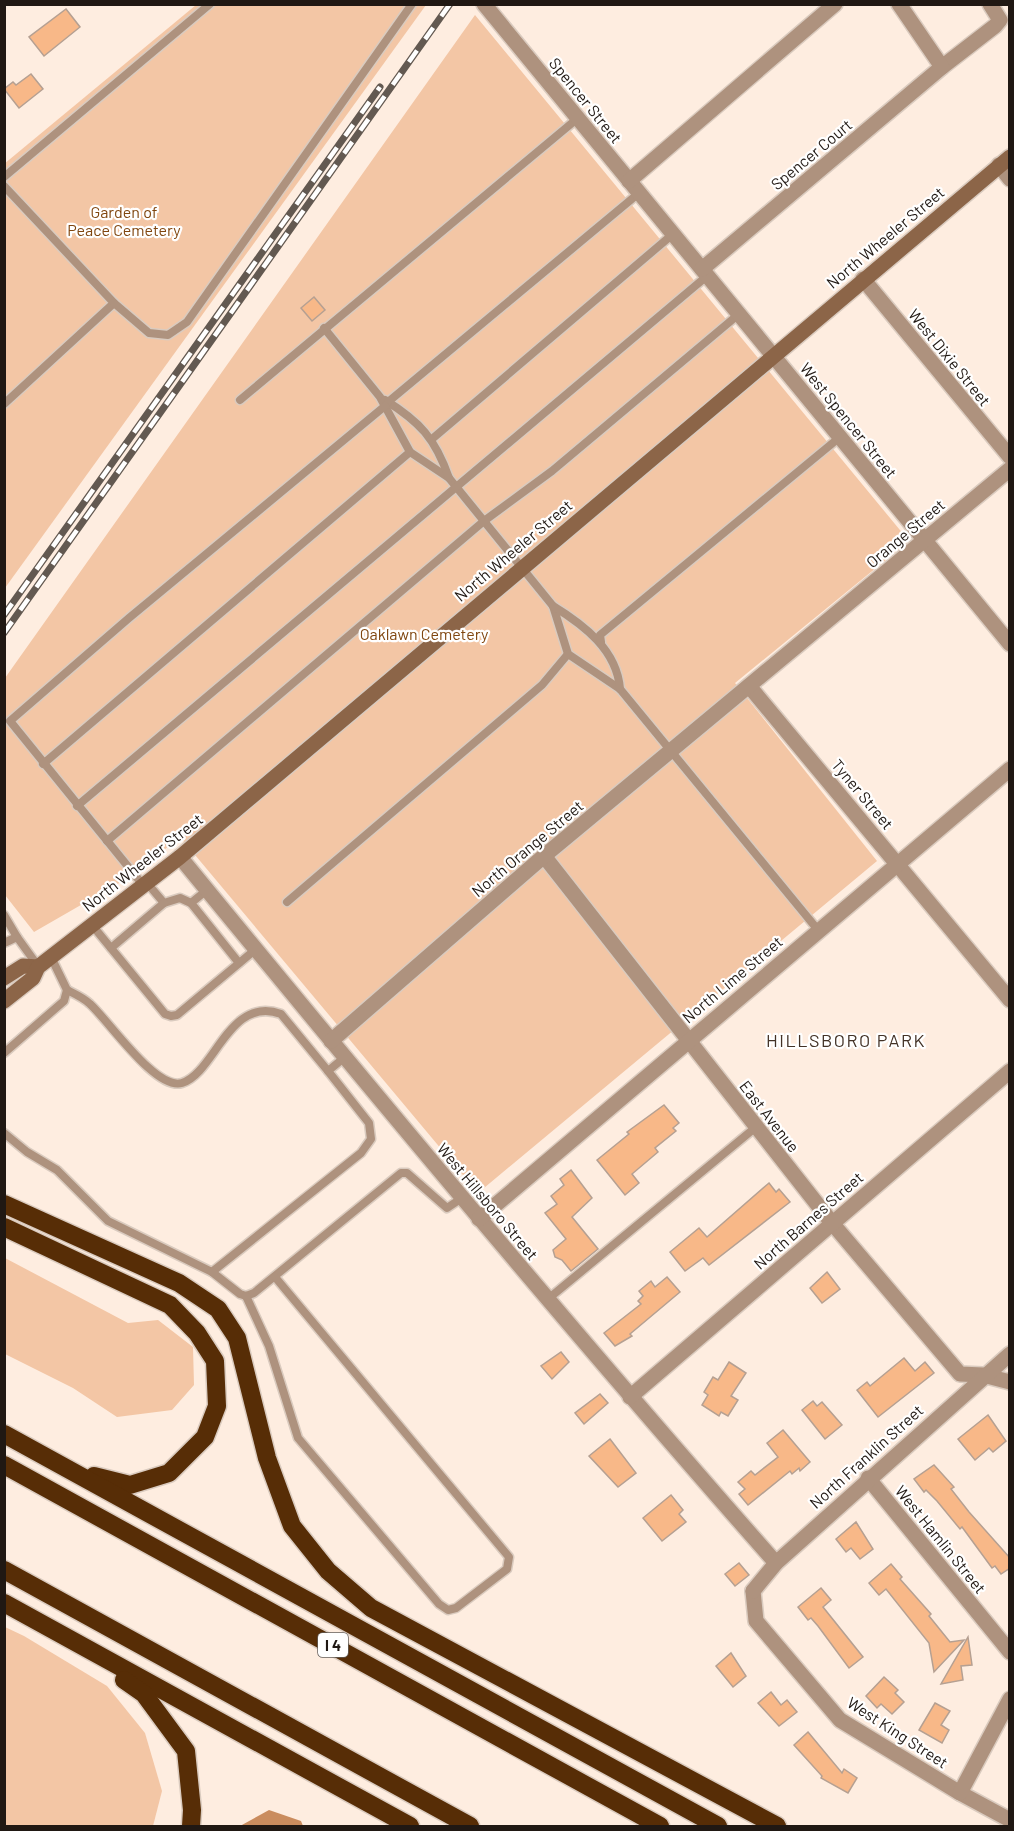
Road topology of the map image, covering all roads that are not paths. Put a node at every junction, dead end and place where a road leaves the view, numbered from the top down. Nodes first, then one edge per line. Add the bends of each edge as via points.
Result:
1 (210, 4) edge
2 (412, 4) edge
3 (484, 4) edge
4 (835, 4) edge
5 (898, 4) edge
6 (990, 4) edge
7 (942, 67) junction
8 (578, 118) junction
9 (1004, 161) edge
10 (4, 177) edge
11 (1010, 179) edge
12 (4, 186) edge
13 (634, 187) junction
14 (661, 218) joint
15 (673, 234) junction
16 (705, 273) junction
17 (863, 279) junction
18 (114, 303) junction
19 (739, 314) junction
20 (324, 328) junction
21 (772, 354) junction
22 (240, 400) dead end
23 (385, 402) junction
24 (4, 404) edge
25 (840, 437) junction
26 (432, 439) junction
27 (410, 452) junction
28 (1010, 457) edge
29 (1010, 469) edge
30 (449, 478) junction
31 (456, 487) junction
32 (484, 521) junction
33 (924, 542) junction
34 (522, 566) junction
35 (553, 606) junction
36 (601, 642) junction
37 (1010, 644) edge
38 (568, 654) junction
39 (749, 686) junction
40 (620, 689) junction
41 (669, 752) junction
42 (43, 764) junction
43 (1010, 769) edge
44 (77, 806) junction
45 (107, 841) junction
46 (544, 856) junction
47 (180, 857) junction
48 (897, 863) junction
49 (145, 884) junction
50 (207, 890) junction
51 (286, 902) dead end
52 (164, 903) junction
53 (191, 903) junction
54 (4, 915) edge
55 (92, 925) junction
56 (818, 930) junction
57 (17, 937) junction
58 (4, 943) edge
59 (111, 948) junction
60 (256, 949) junction
61 (55, 954) junction
62 (239, 963) junction
63 (38, 967) junction
64 (4, 978) edge
65 (67, 990) junction
66 (1010, 1000) edge
67 (4, 1001) edge
68 (331, 1041) junction
69 (687, 1041) junction
70 (4, 1053) edge
71 (345, 1057) junction
72 (328, 1071) junction
73 (1010, 1071) edge
74 (756, 1127) junction
75 (4, 1133) edge
76 (462, 1198) junction
77 (4, 1204) edge
78 (479, 1219) junction
79 (832, 1223) junction
80 (4, 1227) edge
81 (212, 1272) junction
82 (274, 1277) junction
83 (246, 1296) junction
84 (548, 1299) junction
85 (1010, 1354) edge
86 (983, 1375) junction
87 (1010, 1383) edge
88 (630, 1397) junction
89 (4, 1434) edge
90 (4, 1464) edge
91 (69, 1469) junction
92 (868, 1478) junction
93 (776, 1563) junction
94 (4, 1570) edge
95 (753, 1590) joint
96 (4, 1603) edge
97 (33, 1619) junction
98 (1010, 1652) edge
99 (1010, 1699) edge
100 (960, 1793) junction
101 (1010, 1820) edge
102 (191, 1827) edge
103 (410, 1827) edge
104 (470, 1827) edge
105 (660, 1827) edge
106 (718, 1827) edge
107 (777, 1827) edge

1 - 10 lane
2 - 18 lane via 187,322 168,335 149,333
3 - 8 street, Spencer Street
4 - 13 street
5 - 7 street
6 - 7 street, Spencer Court via 1000,20
7 - 16 street, Spencer Court
8 - 13 street, Spencer Street
8 - 20 lane
9 - 11 street
9 - 17 main road, North Wheeler Street
12 - 18 lane
13 - 14 street, Spencer Street
13 - 23 lane
14 - 15 street, West Spencer Street
15 - 16 street, West Spencer Street
15 - 26 lane
16 - 19 street, West Spencer Street
16 - 31 lane
17 - 21 main road, North Wheeler Street
17 - 28 street, West Dixie Street
18 - 24 lane
19 - 21 street, West Spencer Street
19 - 32 lane via 552,471
20 - 22 lane
20 - 23 lane
21 - 25 street, West Spencer Street
21 - 34 main road, North Wheeler Street
23 - 26 lane via 417,422
23 - 27 lane
23 - 42 lane via 10,722
25 - 33 street, West Spencer Street
25 - 36 lane via 600,635
26 - 30 lane
27 - 30 lane
27 - 42 lane
29 - 33 street, Orange Street
30 - 31 lane
31 - 32 lane
31 - 44 lane
32 - 34 lane
32 - 45 lane
33 - 37 street, West Spencer Street
33 - 39 street, Orange Street
34 - 35 lane
34 - 47 main road, North Wheeler Street
35 - 36 lane
35 - 38 lane
36 - 40 lane via 619,676
38 - 40 lane
38 - 51 lane via 542,685
39 - 41 street, North Orange Street
39 - 48 street, Tyner Street
40 - 41 lane
41 - 46 street, North Orange Street
41 - 56 lane
42 - 44 lane
43 - 48 street, North Lime Street
44 - 45 lane
45 - 49 lane
46 - 68 street, North Orange Street
46 - 69 street, East Avenue
47 - 49 main road, North Wheeler Street
47 - 50 street, West Hillsboro Street
48 - 56 street, North Lime Street
48 - 66 street, Tyner Street
49 - 52 lane
49 - 55 main road, North Wheeler Street
50 - 53 lane
50 - 60 street, West Hillsboro Street
52 - 53 lane via 180,898
52 - 59 lane
53 - 62 lane
54 - 57 lane
55 - 59 lane
55 - 61 main road, North Wheeler Street
56 - 69 street, North Lime Street
57 - 58 lane
57 - 63 lane
59 - 62 lane via 171,1017
60 - 62 lane
60 - 68 street, West Hillsboro Street
61 - 63 main road, North Wheeler Street
61 - 65 lane
63 - 64 main road, North Wheeler Street via 23,966
63 - 67 main road, North Wheeler Street via 33,978
65 - 70 lane via 64,1001
65 - 72 lane via 88,1002 151,1072 169,1083 181,1083 193,1076 227,1031 258,1011 270,1010 281,1014
68 - 71 street, West Hillsboro Street
69 - 74 street, East Avenue
69 - 78 street, North Lime Street
71 - 72 lane
71 - 76 street, West Hillsboro Street
72 - 81 lane via 369,1124 371,1139 361,1153
73 - 79 street, North Barnes Street
74 - 79 street, East Avenue
74 - 84 lane
75 - 81 lane via 57,1170 108,1221
76 - 78 street, West Hillsboro Street
76 - 82 lane via 447,1208 407,1173 401,1173
77 - 107 highway via 179,1283 218,1309 237,1338 267,1458 292,1526 328,1571 371,1608
78 - 84 street, West Hillsboro Street
79 - 86 street, East Avenue via 960,1374
79 - 88 street, North Barnes Street
80 - 91 highway via 170,1305 197,1333 215,1361 217,1406 205,1437 169,1473 130,1485
81 - 83 lane
82 - 83 lane
82 - 83 lane via 509,1557 507,1569 456,1608 448,1610 439,1604 298,1438 269,1346
84 - 88 street, West Hillsboro Street
85 - 86 street, North Franklin Street
86 - 87 street, East Avenue
86 - 92 street, North Franklin Street
88 - 93 street, West Hillsboro Street
89 - 91 highway
90 - 105 highway, I 4
91 - 106 highway
92 - 93 street, North Franklin Street
92 - 98 street, West Hamlin Street
93 - 95 street, North Franklin Street
94 - 104 highway
95 - 100 street, West King Street via 756,1621 840,1720
96 - 97 highway
97 - 102 highway via 144,1694 186,1751
97 - 103 highway
99 - 100 street
100 - 101 street, West King Street

